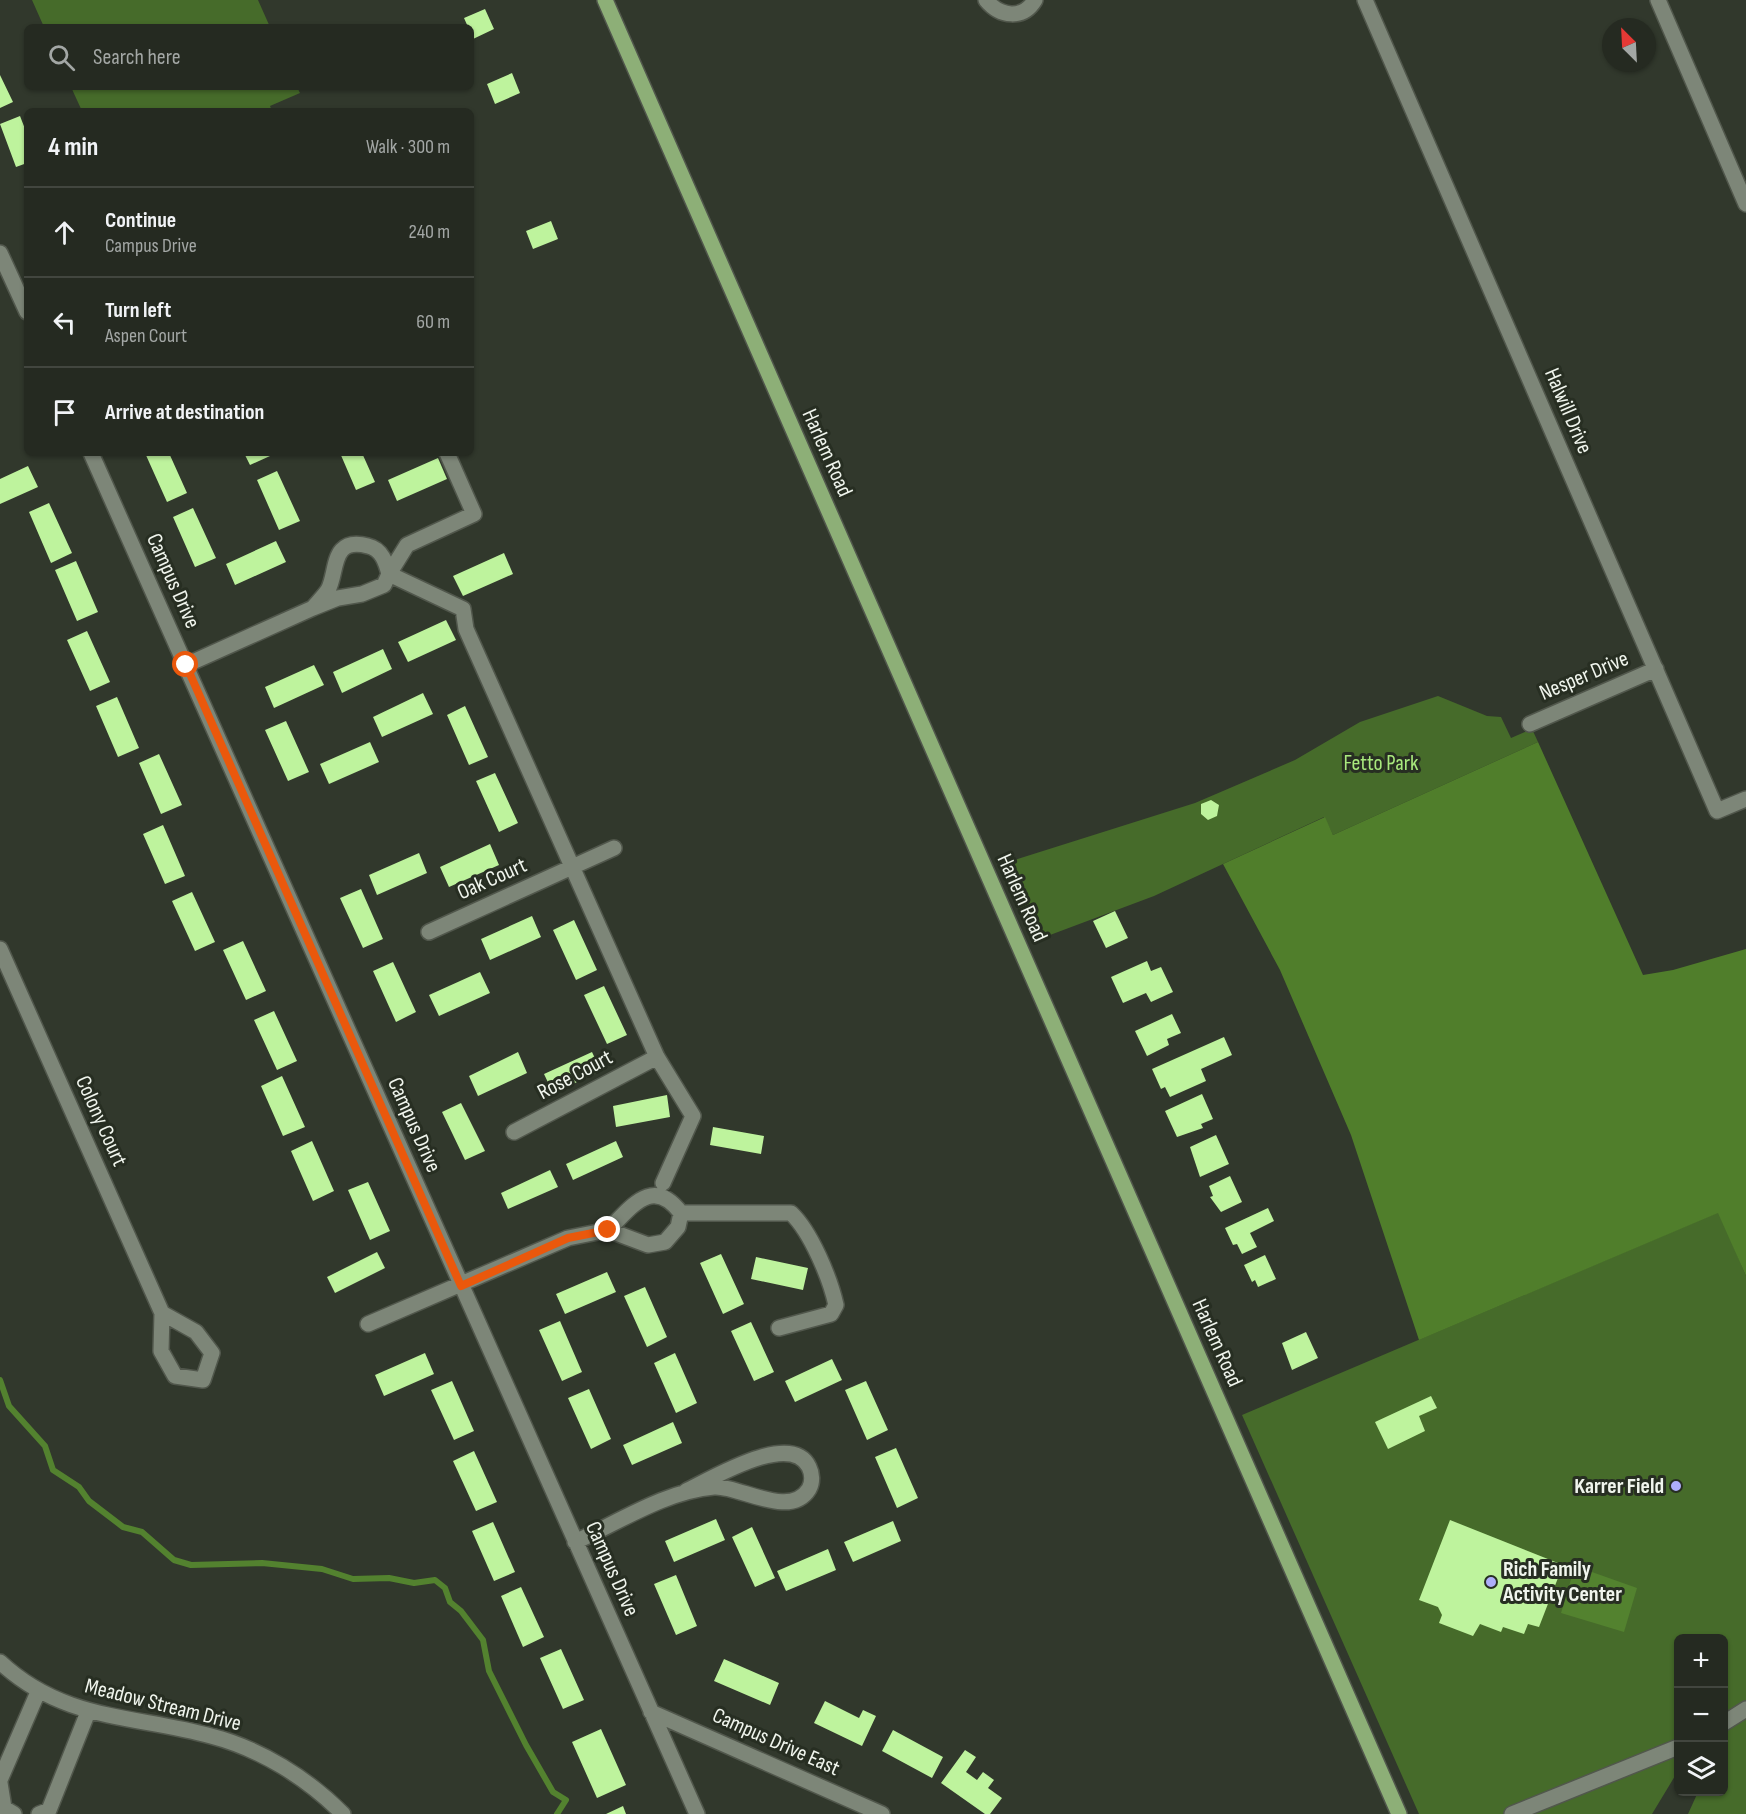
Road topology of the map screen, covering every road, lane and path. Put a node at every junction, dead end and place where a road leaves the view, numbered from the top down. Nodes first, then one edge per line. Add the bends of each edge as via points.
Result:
1 (605, 0) edge
2 (986, 0) edge
3 (1035, 0) edge
4 (1365, 0) edge
5 (1658, 0) edge
6 (1746, 204) edge
7 (0, 254) edge
8 (24, 306) edge
9 (92, 456) edge
10 (448, 456) edge
11 (389, 574) junction
12 (313, 608) junction
13 (186, 665) junction
14 (1656, 669) junction
15 (1530, 724) dead end
16 (1746, 799) edge
17 (614, 848) dead end
18 (573, 867) junction
19 (429, 932) dead end
20 (0, 948) edge
21 (657, 1057) junction
22 (514, 1132) dead end
23 (663, 1183) dead end
24 (681, 1213) junction
25 (608, 1230) junction
26 (461, 1286) junction
27 (162, 1312) junction
28 (368, 1324) dead end
29 (779, 1328) dead end
30 (686, 1491) junction
31 (575, 1542) junction
32 (0, 1662) edge
33 (39, 1692) junction
34 (1746, 1709) edge
35 (88, 1712) junction
36 (651, 1712) junction
37 (1728, 1720) edge
38 (1674, 1749) edge
39 (0, 1782) edge
40 (14, 1814) edge
41 (39, 1814) edge
42 (343, 1814) edge
43 (697, 1814) edge
44 (882, 1814) edge
45 (1399, 1814) edge
46 (1512, 1814) edge

1 - 45 main road, Harlem Road
2 - 3 street via 1009,14 1027,10
4 - 14 street, Halwill Drive
5 - 6 street
7 - 8 street
9 - 13 street, Campus Drive
10 - 11 street via 474,514 407,545
11 - 12 street via 384,585
11 - 12 street via 385,559 373,547 358,543 341,551 329,588
11 - 18 street via 463,609 466,629
12 - 13 street
13 - 26 street, Campus Drive
14 - 15 street, Nesper Drive
14 - 16 street, Halwill Drive via 1717,811
17 - 18 street, Oak Court
18 - 19 street, Oak Court
18 - 21 street
20 - 27 street, Colony Court
21 - 22 street, Rose Court
21 - 23 street via 693,1116
24 - 25 street via 662,1196 645,1196
24 - 25 street via 678,1227 666,1242 648,1245
24 - 29 street via 791,1213 802,1223 836,1305 831,1314
25 - 26 street via 568,1238
26 - 28 street
26 - 31 street, Campus Drive
27 - 27 street, Colony Court via 196,1332 212,1353 203,1380 175,1377 161,1351
30 - 30 street via 718,1487 769,1501 788,1501 801,1496 812,1477 802,1457 794,1452 774,1453
30 - 31 street
31 - 36 street, Campus Drive
32 - 33 street, Meadow Stream Drive
33 - 35 street, Meadow Stream Drive
33 - 39 street
34 - 37 street
35 - 41 street via 49,1810
35 - 42 street, Meadow Stream Drive via 213,1736 300,1777
36 - 43 street, Campus Drive
36 - 44 street, Campus Drive East
38 - 46 street
39 - 40 street via 4,1808

